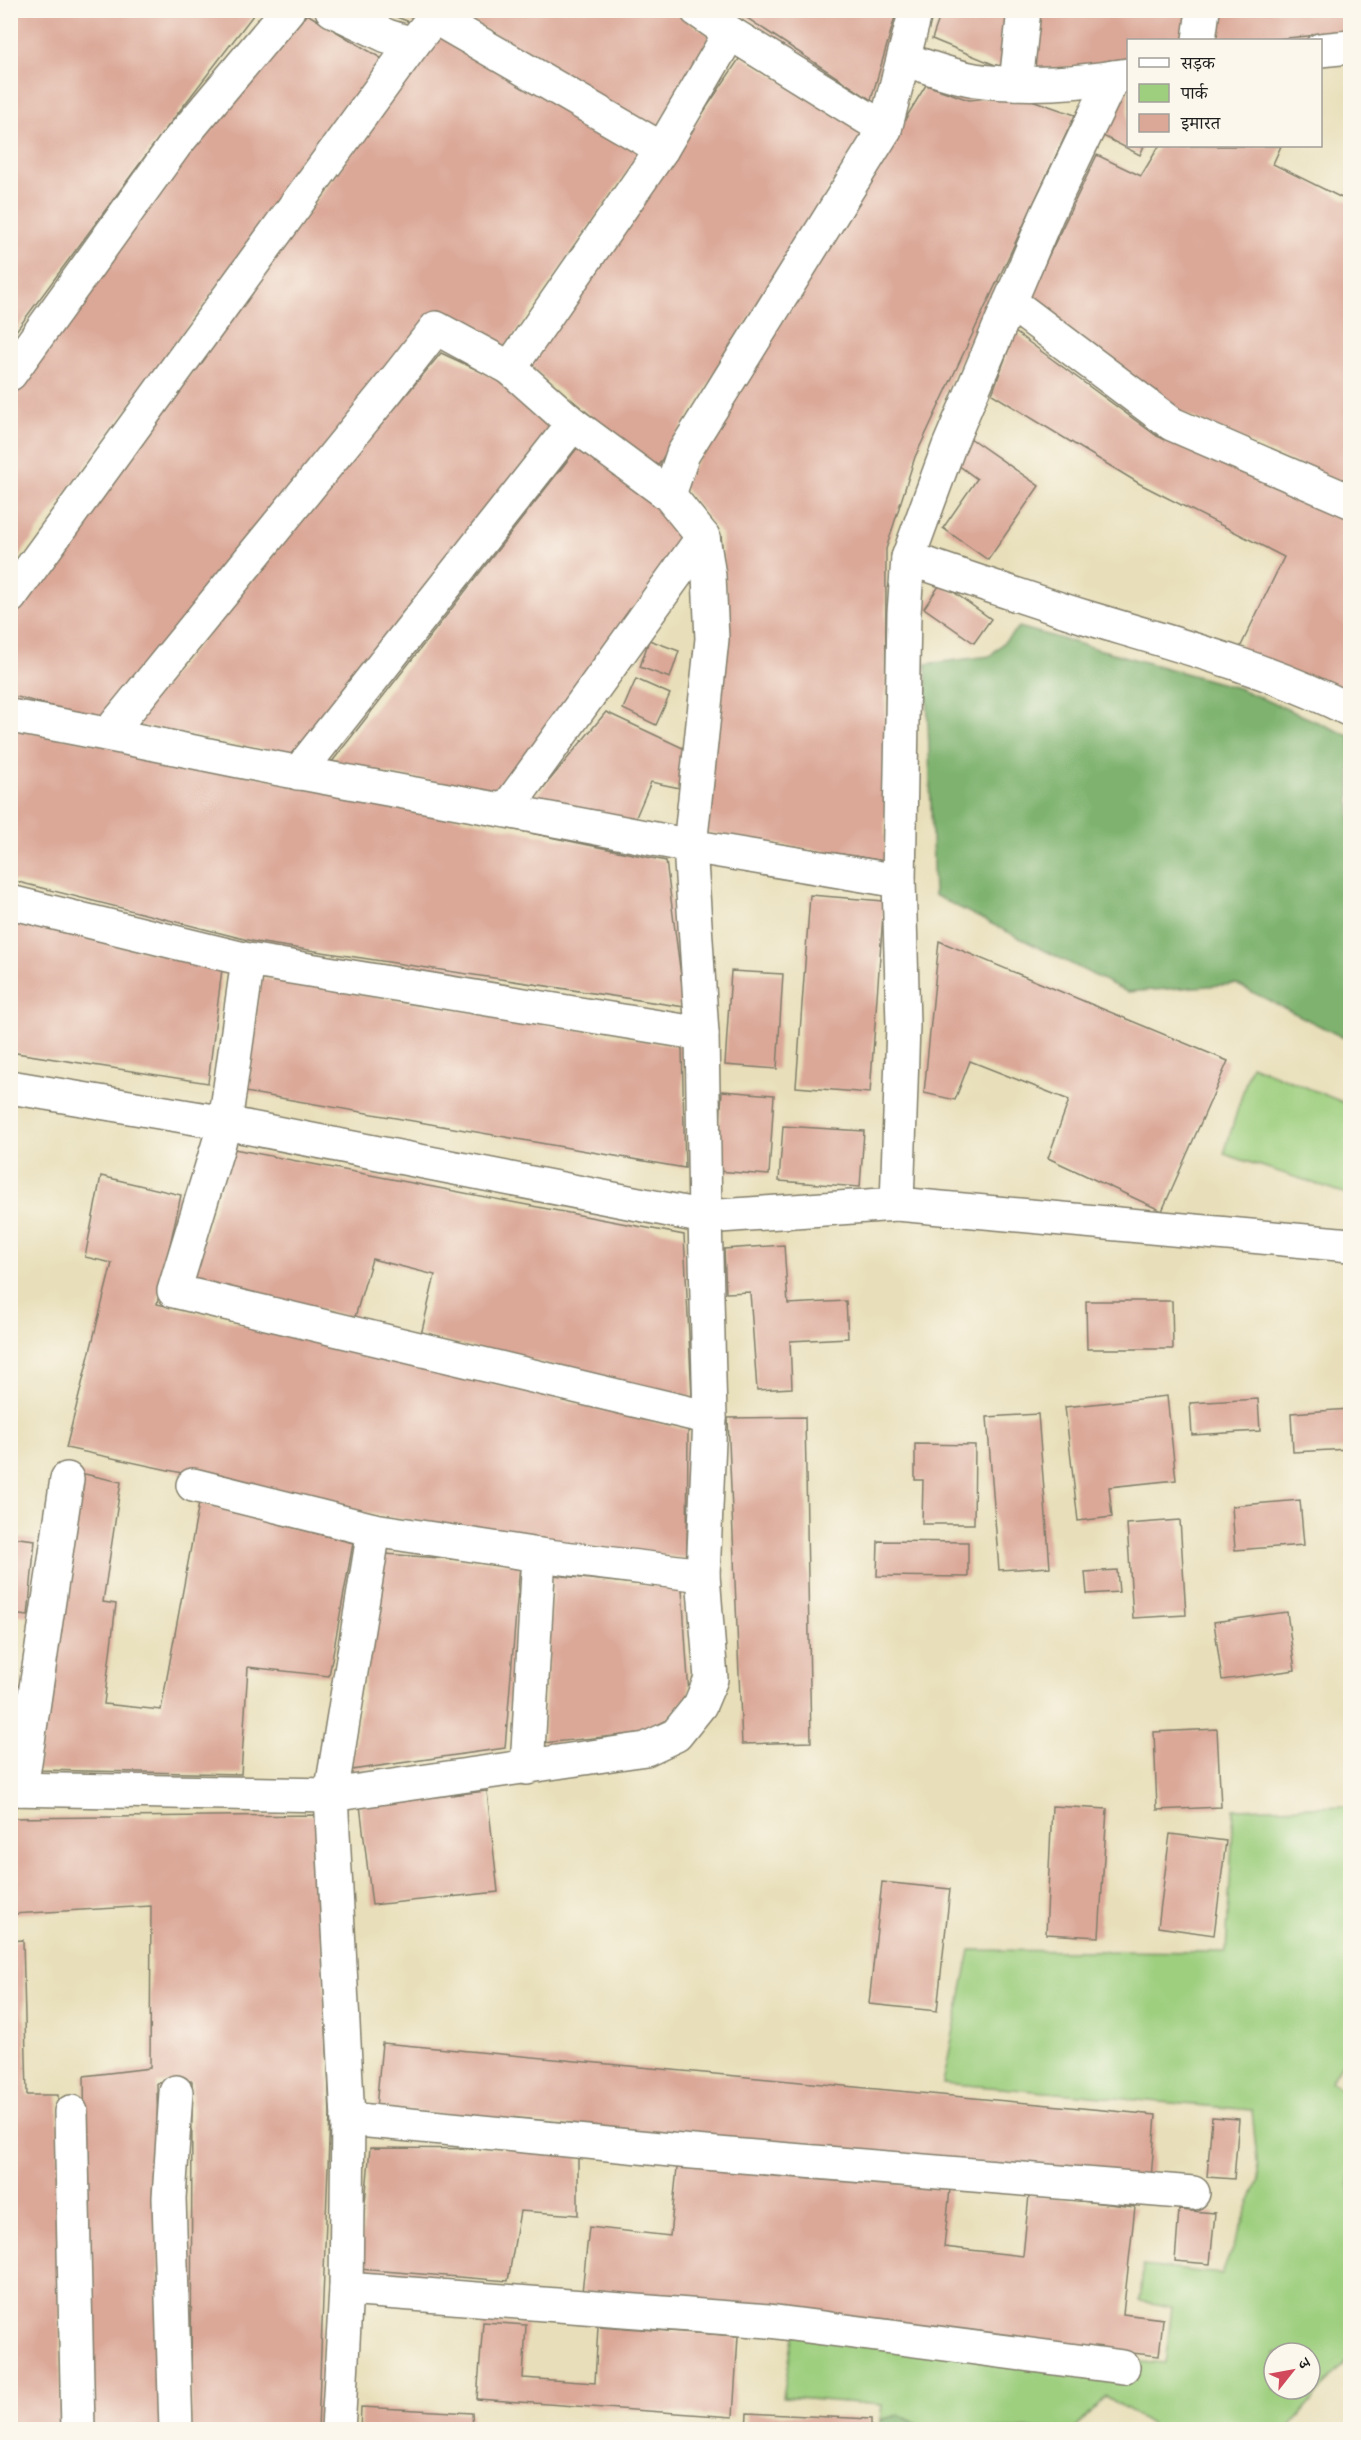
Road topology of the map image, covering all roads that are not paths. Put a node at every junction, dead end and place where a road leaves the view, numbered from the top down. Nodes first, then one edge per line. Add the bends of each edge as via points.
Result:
1 (288, 10) edge
2 (332, 10) edge
3 (697, 10) edge
4 (916, 10) edge
5 (1024, 10) edge
6 (1203, 10) edge
7 (730, 33) junction
8 (1199, 39) edge
9 (413, 44) junction
10 (1350, 47) edge
11 (1322, 50) edge
12 (904, 59) junction
13 (1121, 76) edge
14 (1016, 83) junction
15 (885, 129) junction
16 (662, 149) junction
17 (1010, 302) junction
18 (510, 368) junction
19 (10, 374) edge
20 (573, 423) junction
21 (669, 495) junction
22 (1350, 501) edge
23 (703, 537) junction
24 (908, 558) junction
25 (10, 597) edge
26 (1350, 710) edge
27 (10, 716) edge
28 (108, 733) junction
29 (298, 773) junction
30 (506, 810) junction
31 (690, 846) junction
32 (899, 881) junction
33 (10, 902) edge
34 (248, 960) junction
35 (702, 1034) junction
36 (10, 1087) edge
37 (225, 1123) junction
38 (897, 1204) junction
39 (705, 1217) junction
40 (1350, 1245) edge
41 (710, 1418) junction
42 (67, 1479) dead end
43 (193, 1485) dead end
44 (374, 1530) junction
45 (539, 1555) junction
46 (703, 1575) junction
47 (527, 1767) junction
48 (16, 1789) edge
49 (331, 1795) junction
50 (176, 2092) dead end
51 (71, 2112) dead end
52 (348, 2119) junction
53 (1193, 2193) dead end
54 (346, 2289) junction
55 (1123, 2367) dead end
56 (78, 2430) edge
57 (176, 2430) edge
58 (338, 2430) edge

1 - 19 street via 175,145
2 - 9 street
3 - 7 street
4 - 12 street
5 - 14 street
6 - 8 street
7 - 15 street
7 - 16 street
9 - 16 street via 434,17
9 - 25 street
10 - 11 street
12 - 14 street via 974,80
12 - 15 street
13 - 14 street
13 - 17 street via 1047,215
15 - 21 street via 683,454
16 - 18 street
17 - 22 street via 1172,424
17 - 24 street via 949,446
18 - 20 street
18 - 28 street via 436,328
20 - 21 street
20 - 29 street
21 - 23 street
23 - 30 street
23 - 31 street via 712,639
24 - 26 street via 1226,659
24 - 32 street
27 - 28 street
28 - 29 street
29 - 30 street
30 - 31 street
31 - 32 street
31 - 35 street
32 - 38 street via 903,1025
33 - 34 street
34 - 35 street
34 - 37 street
35 - 39 street
36 - 37 street
37 - 39 street
37 - 41 street via 174,1291
38 - 39 street
38 - 40 street
39 - 41 street
41 - 46 street
42 - 48 street
43 - 44 street
44 - 45 street
44 - 49 street
45 - 46 street
45 - 47 street
46 - 47 street via 711,1679 700,1705 676,1735 646,1749
47 - 49 street
48 - 49 street
49 - 52 street
50 - 57 street via 169,2198
51 - 56 street
52 - 53 street
52 - 54 street
54 - 55 street via 769,2321
54 - 58 street

